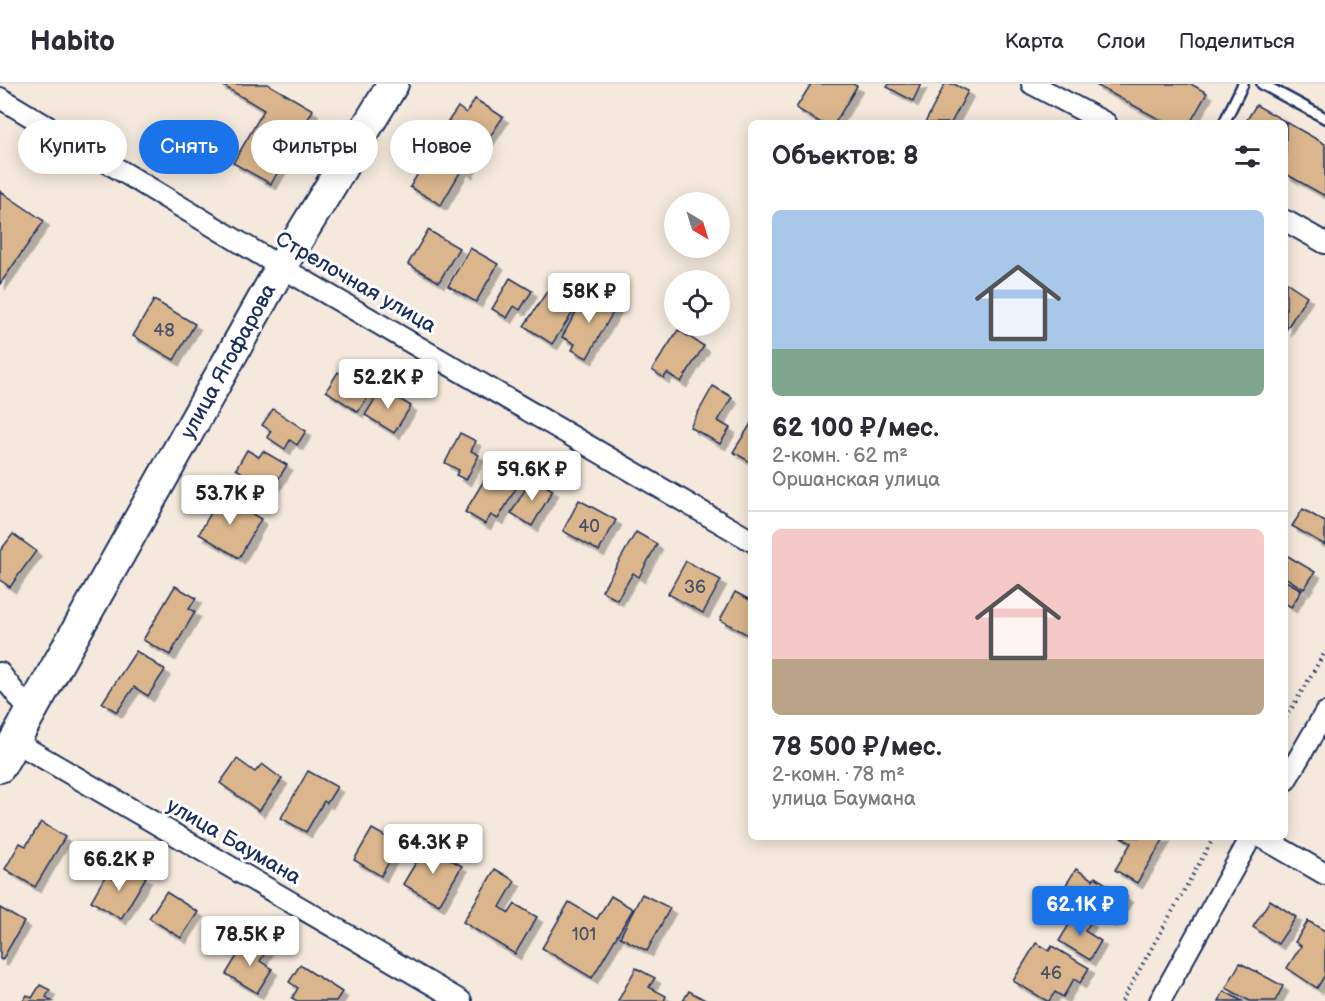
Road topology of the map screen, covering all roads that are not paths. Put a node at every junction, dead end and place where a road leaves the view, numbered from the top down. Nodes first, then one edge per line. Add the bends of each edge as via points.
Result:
1 (393, 84) edge
2 (1032, 84) edge
3 (1243, 84) edge
4 (1262, 84) edge
5 (0, 98) edge
6 (1325, 118) edge
7 (1100, 120) edge
8 (1225, 120) edge
9 (1288, 221) edge
10 (1325, 243) edge
11 (281, 267) junction
12 (748, 539) edge
13 (0, 673) edge
14 (30, 712) junction
15 (1325, 713) edge
16 (14, 741) junction
17 (0, 767) edge
18 (1288, 777) edge
19 (1249, 840) edge
20 (1266, 840) edge
21 (1325, 874) edge
22 (461, 1001) edge
23 (1160, 1001) edge

1 - 11 main road, улица Ягофарова
2 - 7 street
3 - 8 lane
4 - 6 lane
5 - 11 street, Стрелочная улица
9 - 10 street
11 - 12 street, Стрелочная улица
11 - 14 main road, улица Ягофарова
13 - 14 street
14 - 16 main road, улица Ягофарова
15 - 18 street
16 - 17 main road, улица Ягофарова
16 - 22 street, улица Баумана
19 - 23 street
20 - 21 street

